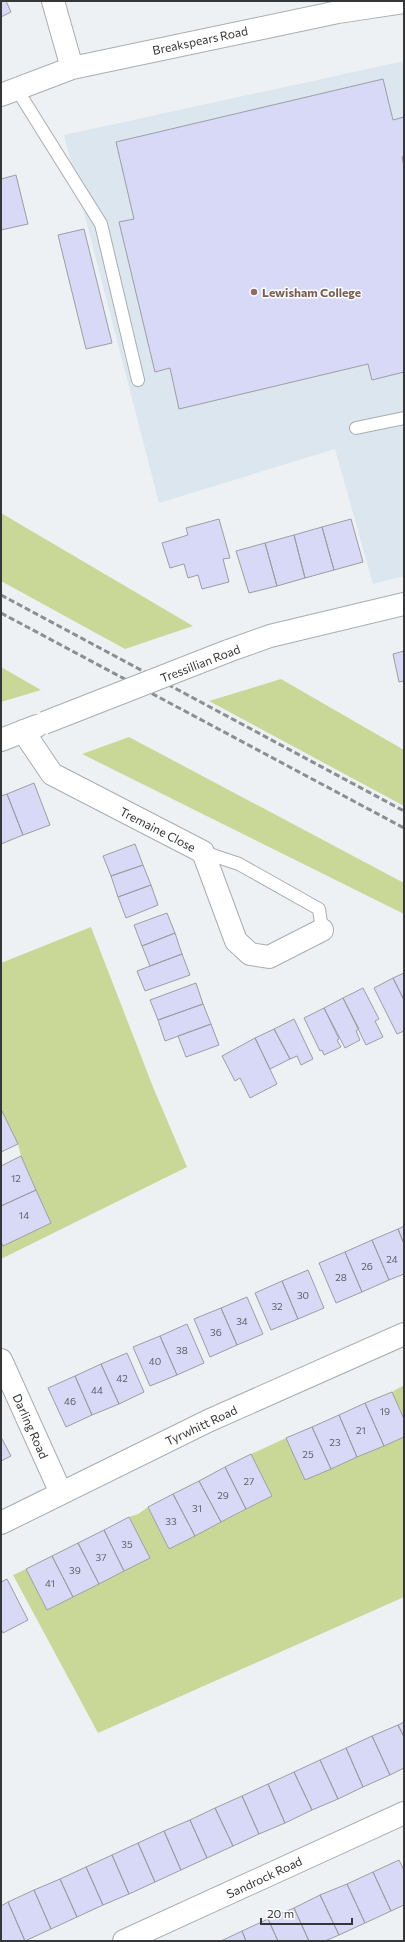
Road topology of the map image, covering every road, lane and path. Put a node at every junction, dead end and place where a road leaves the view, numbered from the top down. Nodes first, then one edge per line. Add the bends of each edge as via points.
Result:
1 (53, 1) edge
2 (404, 2) edge
3 (72, 68) junction
4 (9, 92) edge
5 (138, 380) dead end
6 (404, 418) edge
7 (356, 428) dead end
8 (404, 604) edge
9 (23, 731) junction
10 (1, 740) edge
11 (203, 852) junction
12 (322, 930) joint
13 (404, 1334) edge
14 (1, 1360) edge
15 (61, 1493) junction
16 (1, 1523) edge
17 (404, 1813) edge
18 (124, 1941) edge

1 - 3 street
2 - 3 street, Breakspears Road via 338,12
3 - 4 street, Breakspears Road
4 - 5 lane via 101,224
6 - 7 lane
8 - 9 street, Tressillian Road, bridge via 270,636
9 - 10 street, Tressillian Road
9 - 11 street, Tremaine Close via 52,774
11 - 12 lane via 239,864 319,909
11 - 12 street, Tremaine Close via 236,940 250,954 269,957
13 - 15 street, Tyrwhitt Road via 208,1421
14 - 15 street, Darling Road
15 - 16 street, Tyrwhitt Road
17 - 18 street, Sandrock Road

